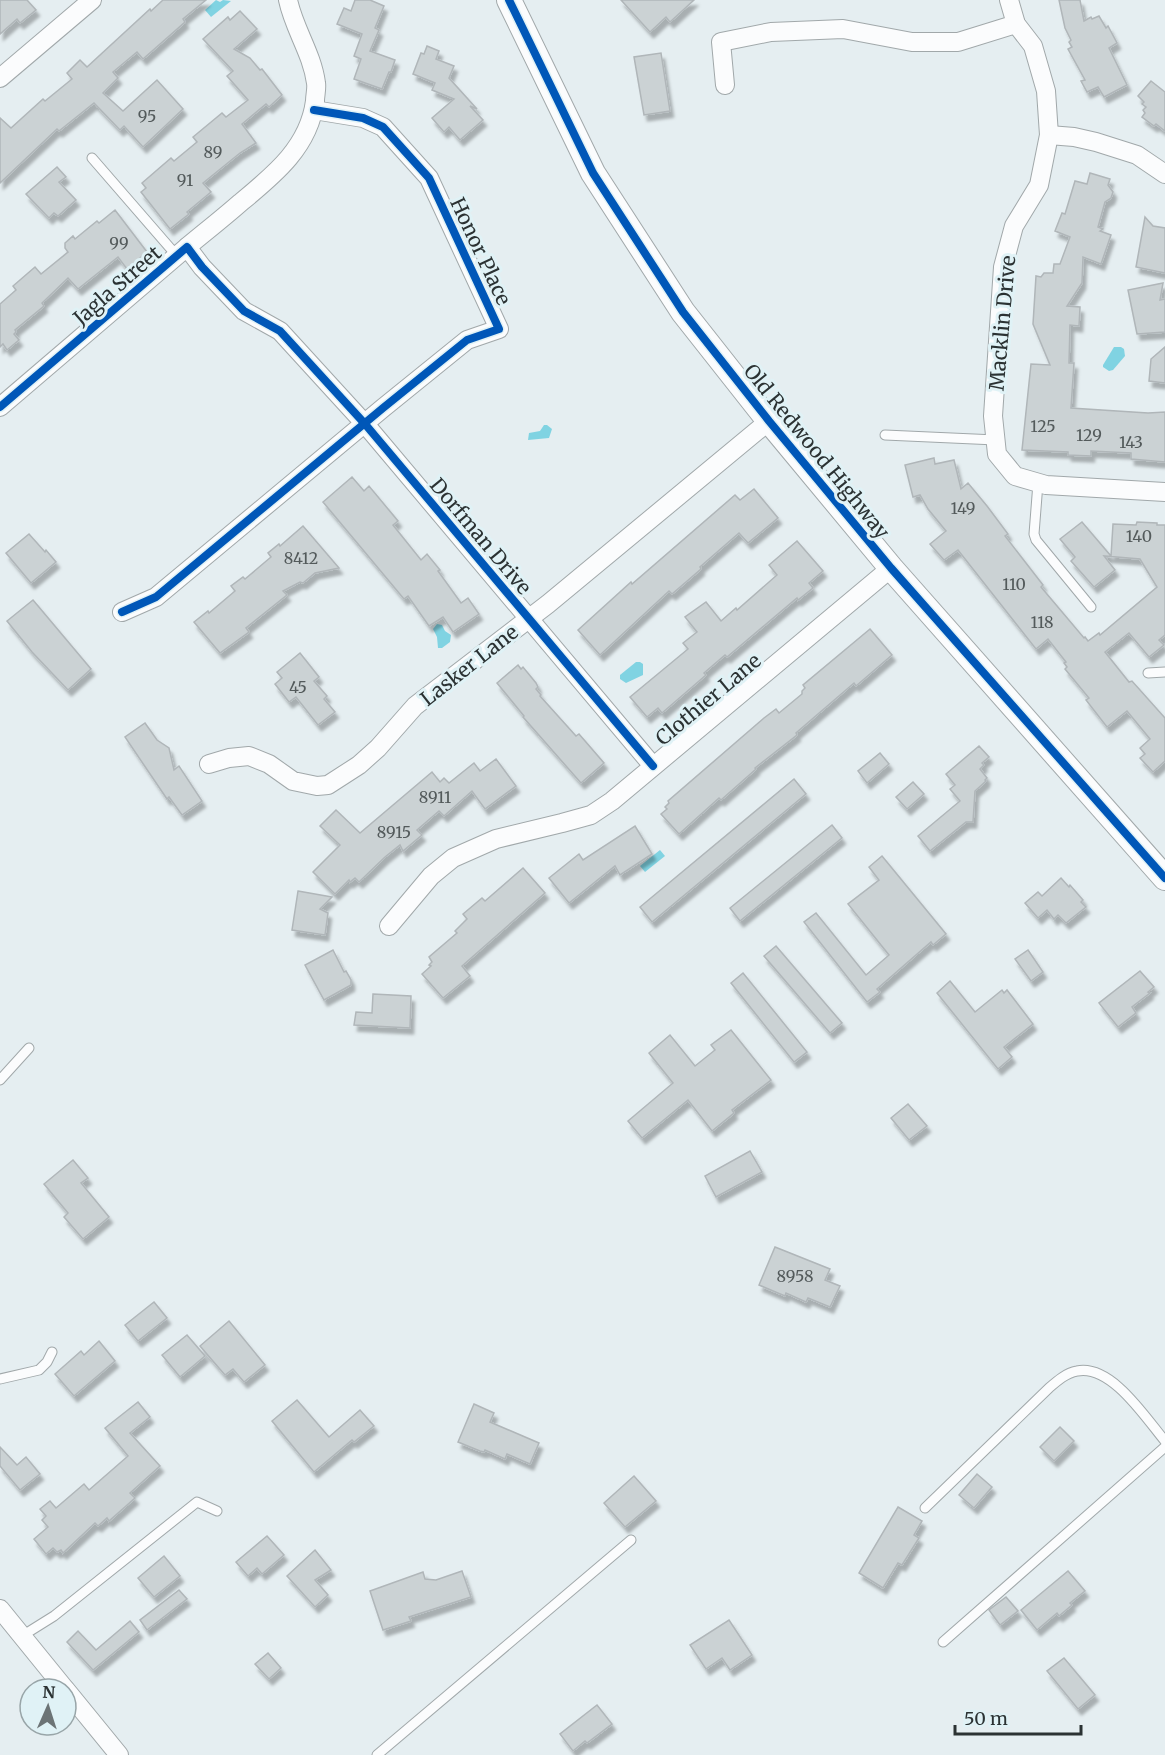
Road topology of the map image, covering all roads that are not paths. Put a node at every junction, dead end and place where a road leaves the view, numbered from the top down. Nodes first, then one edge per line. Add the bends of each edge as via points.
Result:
1 (92, 0) edge
2 (288, 0) edge
3 (509, 0) edge
4 (1009, 0) edge
5 (1016, 24) junction
6 (0, 78) edge
7 (725, 85) dead end
8 (314, 110) junction
9 (1049, 135) junction
10 (92, 158) dead end
11 (1165, 174) edge
12 (182, 252) junction
13 (280, 331) joint
14 (0, 408) edge
15 (769, 421) junction
16 (365, 423) junction
17 (885, 435) dead end
18 (996, 440) junction
19 (1038, 483) junction
20 (1165, 492) edge
21 (891, 568) junction
22 (1091, 608) dead end
23 (122, 612) dead end
24 (529, 619) junction
25 (1165, 672) edge
26 (1148, 673) dead end
27 (209, 764) dead end
28 (653, 766) junction
29 (1165, 878) edge
30 (389, 926) dead end
31 (29, 1048) dead end
32 (0, 1080) edge
33 (52, 1352) dead end
34 (0, 1379) edge
35 (1165, 1440) edge
36 (1165, 1447) edge
37 (925, 1508) dead end
38 (217, 1511) dead end
39 (631, 1540) dead end
40 (0, 1609) edge
41 (22, 1636) junction
42 (943, 1642) dead end
43 (56, 1677) edge
44 (78, 1704) edge
45 (119, 1755) edge
46 (377, 1755) edge

1 - 6 street
2 - 8 street, Jagla Street via 317,84
3 - 15 main road, Old Redwood Highway via 593,173 683,312
4 - 5 street, Macklin Drive
5 - 7 street via 958,42 912,42 843,29 771,32 721,42
5 - 9 street, Macklin Drive via 1033,46 1046,91
8 - 12 street, Jagla Street via 306,134 276,173
8 - 16 street, Honor Place via 363,118 383,127 429,178 500,329 467,340
9 - 11 street via 1096,141 1137,155
9 - 18 street, Macklin Drive via 1039,185 1014,226 1003,267 993,416
10 - 12 lane
12 - 13 street, Jagla Street via 244,311
12 - 14 street, Jagla Street
13 - 16 street, Dorfman Drive
15 - 21 main road, Old Redwood Highway
15 - 24 street, Lasker Lane
16 - 23 street, Honor Place via 156,597
16 - 24 street, Dorfman Drive
17 - 18 lane
18 - 19 street, Macklin Drive via 997,454 1014,476
19 - 20 street
19 - 22 lane via 1036,540
21 - 28 street, Clothier Lane
21 - 29 main road, Old Redwood Highway
24 - 27 street, Lasker Lane via 415,706 378,748 328,786 293,781 249,756
24 - 28 street, Dorfman Drive
25 - 26 lane
28 - 30 street, Clothier Lane via 591,815 496,839 453,858 431,876
31 - 32 lane
33 - 34 lane via 39,1370
35 - 37 lane via 1108,1377 1086,1370 1074,1371 1049,1388
36 - 42 lane
38 - 41 lane via 197,1502 54,1616
39 - 46 lane
40 - 41 street
41 - 43 street
44 - 45 street

